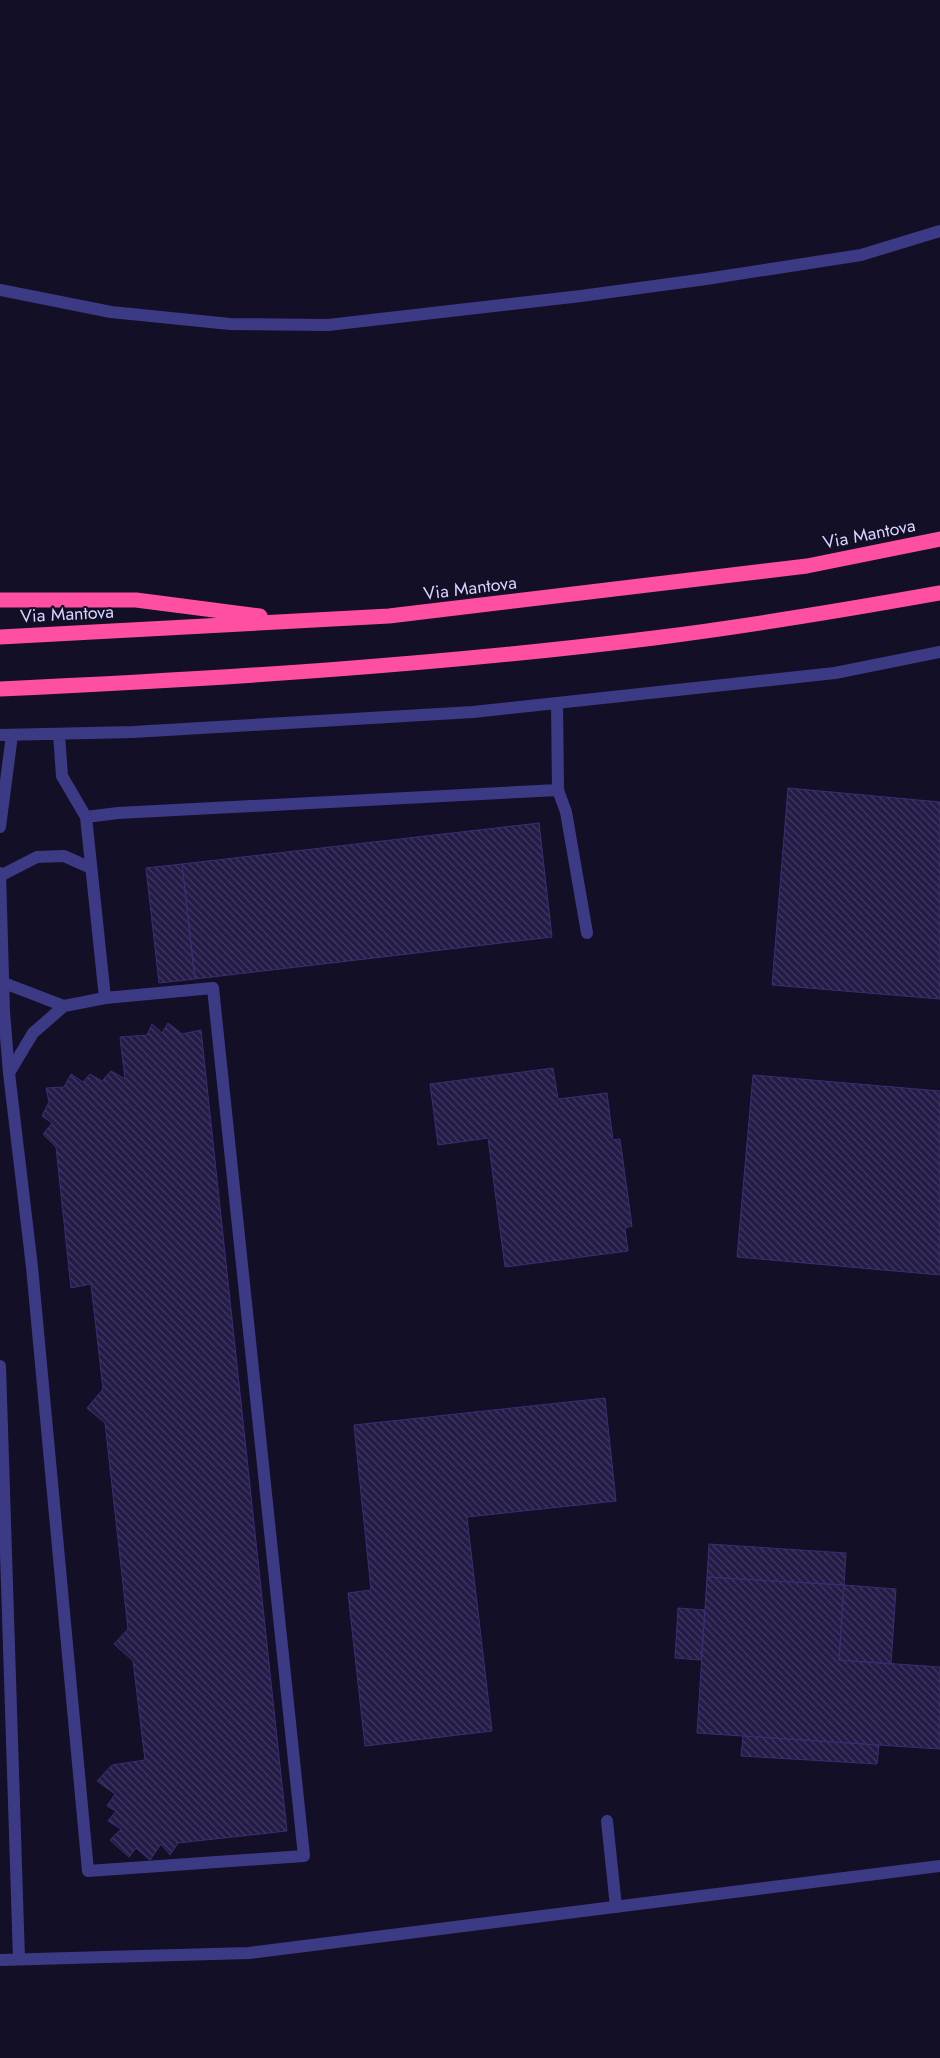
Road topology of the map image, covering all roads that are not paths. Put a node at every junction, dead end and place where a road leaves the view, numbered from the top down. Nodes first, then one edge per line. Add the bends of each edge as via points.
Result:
1 (940, 231) edge
2 (0, 290) edge
3 (940, 539) edge
4 (940, 593) edge
5 (0, 600) edge
6 (298, 621) junction
7 (0, 637) edge
8 (940, 652) edge
9 (0, 689) edge
10 (557, 703) junction
11 (58, 734) junction
12 (6, 735) edge
13 (558, 790) junction
14 (86, 818) junction
15 (0, 827) edge
16 (91, 868) junction
17 (0, 875) edge
18 (587, 934) dead end
19 (4, 983) junction
20 (105, 998) junction
21 (64, 1006) junction
22 (9, 1073) junction
23 (0, 1366) edge
24 (5, 1696) edge
25 (607, 1821) dead end
26 (940, 1866) edge
27 (616, 1907) junction
28 (18, 1959) junction
29 (0, 1960) edge

1 - 2 street via 861,255 706,280 328,325 230,324 111,312
3 - 6 highway, Via Mantova via 807,566 389,616
4 - 9 highway via 655,638 447,660
5 - 6 highway via 136,600
6 - 7 highway, Via Mantova
8 - 10 street via 835,673
10 - 11 street via 473,712
10 - 13 street
11 - 12 street
11 - 14 street via 62,776
12 - 15 street
13 - 14 street via 118,813
13 - 18 street via 566,812
14 - 16 street
16 - 17 street via 64,856 37,857
16 - 20 street
17 - 19 street
19 - 21 street
19 - 22 street
20 - 21 street
20 - 22 street via 213,988 304,1856 88,1871 32,1266
21 - 22 street via 33,1033
23 - 24 street
24 - 28 street
25 - 27 street
26 - 27 street
27 - 28 street via 250,1953
28 - 29 street

